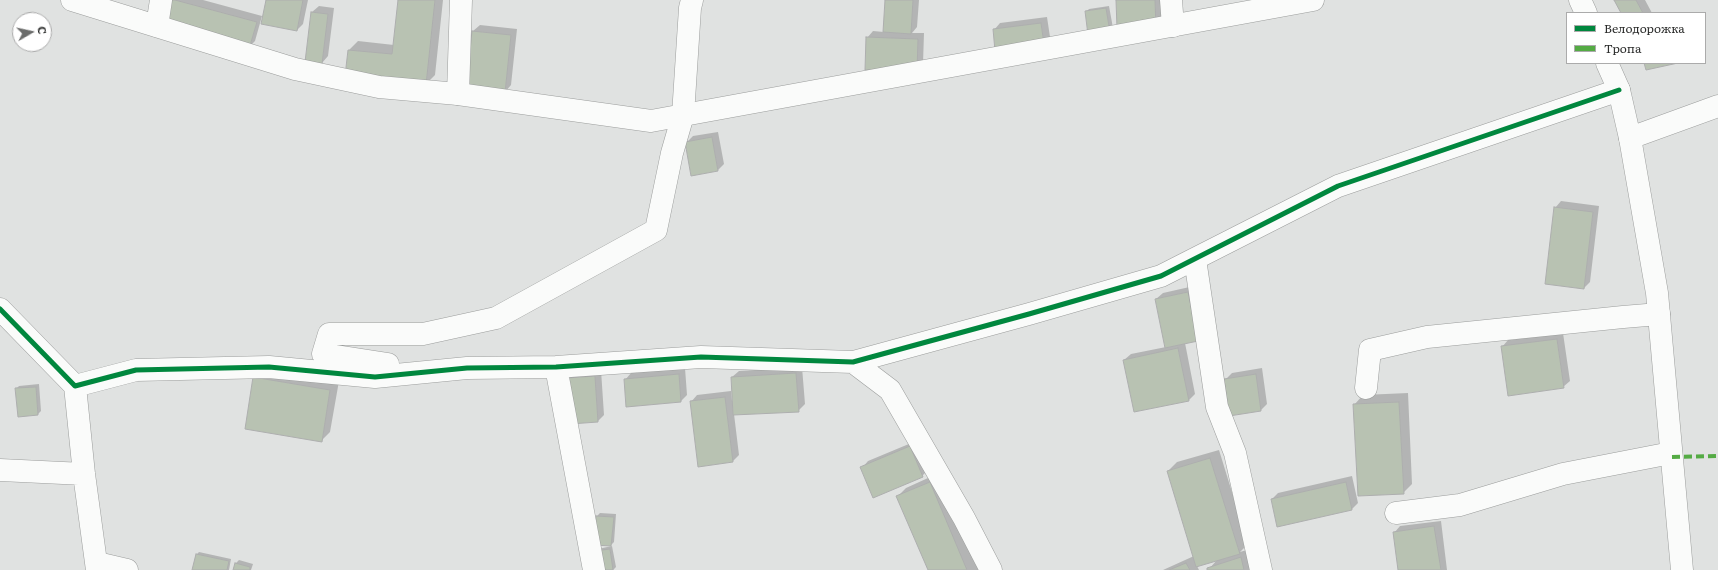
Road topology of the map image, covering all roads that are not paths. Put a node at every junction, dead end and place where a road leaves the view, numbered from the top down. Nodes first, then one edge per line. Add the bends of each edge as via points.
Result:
1 (72, 0) edge
2 (161, 0) edge
3 (460, 0) edge
4 (692, 0) edge
5 (1171, 0) edge
6 (1313, 0) edge
7 (1580, 0) edge
8 (1586, 12) edge
9 (157, 26) junction
10 (1173, 26) junction
11 (1607, 64) edge
12 (1619, 90) junction
13 (458, 94) junction
14 (1718, 106) edge
15 (683, 115) junction
16 (1630, 138) junction
17 (1195, 259) junction
18 (0, 309) edge
19 (1659, 314) junction
20 (853, 362) junction
21 (556, 367) junction
22 (430, 371) junction
23 (75, 386) junction
24 (1366, 388) dead end
25 (1671, 452) junction
26 (0, 470) edge
27 (84, 474) junction
28 (1396, 513) dead end
29 (97, 566) edge
30 (127, 570) edge
31 (594, 570) edge
32 (991, 570) edge
33 (1261, 570) edge
34 (1682, 570) edge

1 - 9 street
2 - 9 street
3 - 13 street
4 - 15 street
5 - 10 street
6 - 10 street
7 - 8 street
9 - 13 street via 295,69 378,87
10 - 15 street
11 - 12 street
12 - 16 street
12 - 17 street via 1338,186
13 - 15 street via 651,121
14 - 16 street
15 - 22 street via 672,153 656,230 496,318 423,334 329,334 324,354
16 - 19 street
17 - 20 street via 1161,276
17 - 33 street via 1217,407 1235,453
18 - 23 street
19 - 24 street via 1427,337 1370,350
19 - 25 street
20 - 21 street via 701,357
20 - 32 street via 890,390
21 - 22 street
21 - 31 street
22 - 23 street via 375,377 270,367 136,370
23 - 27 street
25 - 28 street via 1563,474 1460,505
25 - 34 street
26 - 27 street
27 - 29 street
29 - 30 street

